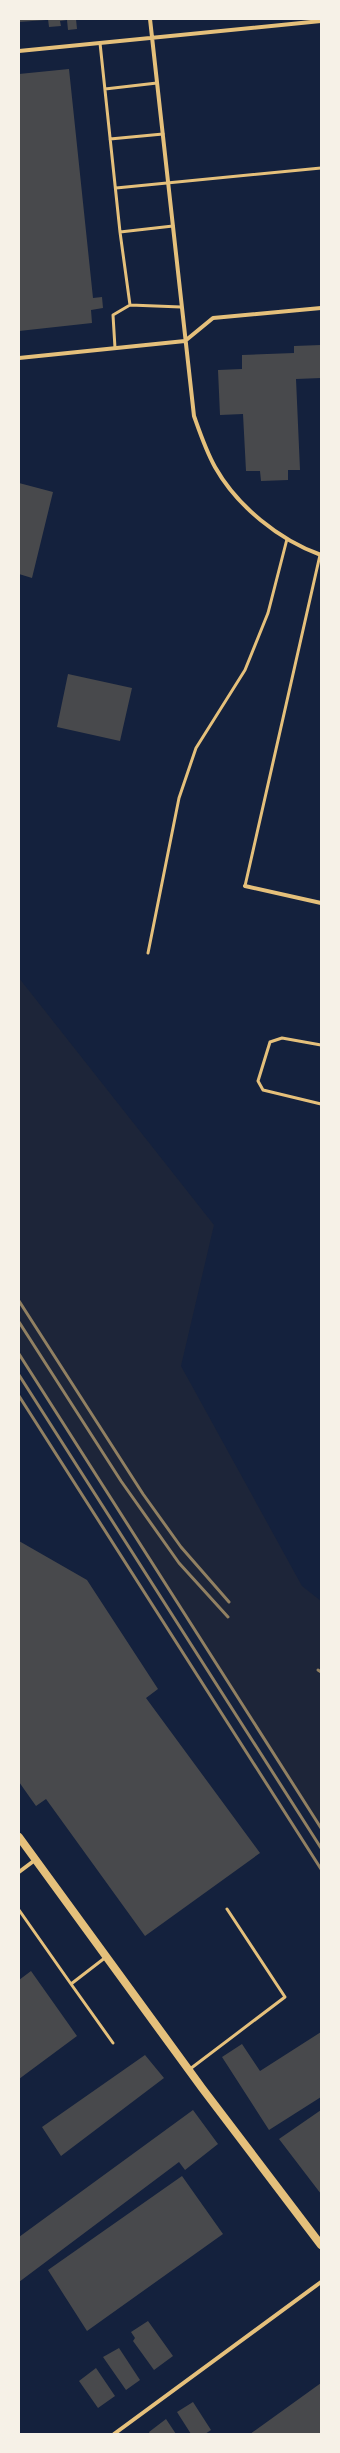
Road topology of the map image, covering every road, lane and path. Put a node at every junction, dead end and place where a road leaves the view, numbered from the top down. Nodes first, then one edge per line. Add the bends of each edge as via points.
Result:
1 (150, 19) edge
2 (305, 21) edge
3 (321, 21) edge
4 (152, 38) junction
5 (100, 43) junction
6 (19, 51) edge
7 (157, 83) junction
8 (105, 89) junction
9 (163, 134) junction
10 (110, 139) junction
11 (321, 168) edge
12 (168, 183) junction
13 (116, 188) junction
14 (173, 226) junction
15 (120, 232) junction
16 (130, 305) junction
17 (182, 307) junction
18 (321, 308) edge
19 (185, 341) junction
20 (115, 348) junction
21 (19, 358) edge
22 (288, 539) junction
23 (320, 555) edge
24 (245, 886) joint
25 (321, 903) edge
26 (148, 953) dead end
27 (321, 1045) edge
28 (321, 1104) edge
29 (19, 1837) edge
30 (35, 1860) junction
31 (19, 1872) edge
32 (227, 1908) dead end
33 (19, 1910) edge
34 (106, 1957) junction
35 (71, 1984) junction
36 (113, 2043) dead end
37 (189, 2070) junction
38 (321, 2245) edge
39 (321, 2282) edge
40 (114, 2434) edge

1 - 4 street
2 - 3 street
2 - 4 street
4 - 5 street
4 - 7 street
5 - 6 street
5 - 8 lane
7 - 8 lane
7 - 9 street
8 - 10 lane
9 - 10 lane
9 - 12 street
10 - 13 lane
11 - 12 lane
12 - 13 lane
12 - 14 street
13 - 15 lane
14 - 15 lane
14 - 17 street
15 - 16 lane
16 - 17 lane
16 - 20 lane via 113,315
17 - 19 street
18 - 19 street via 213,318
19 - 20 street
19 - 22 street via 194,416 215,467 235,494 260,520
20 - 21 street
22 - 23 street
22 - 26 lane via 268,613 245,670 196,748 179,798
23 - 24 lane
24 - 25 street
27 - 28 lane via 282,1038 270,1042 258,1081 263,1090
29 - 30 main road
30 - 31 street
30 - 34 main road
32 - 37 lane via 285,1997
33 - 35 lane
34 - 35 lane
34 - 37 main road
35 - 36 lane
37 - 38 main road
39 - 40 street

